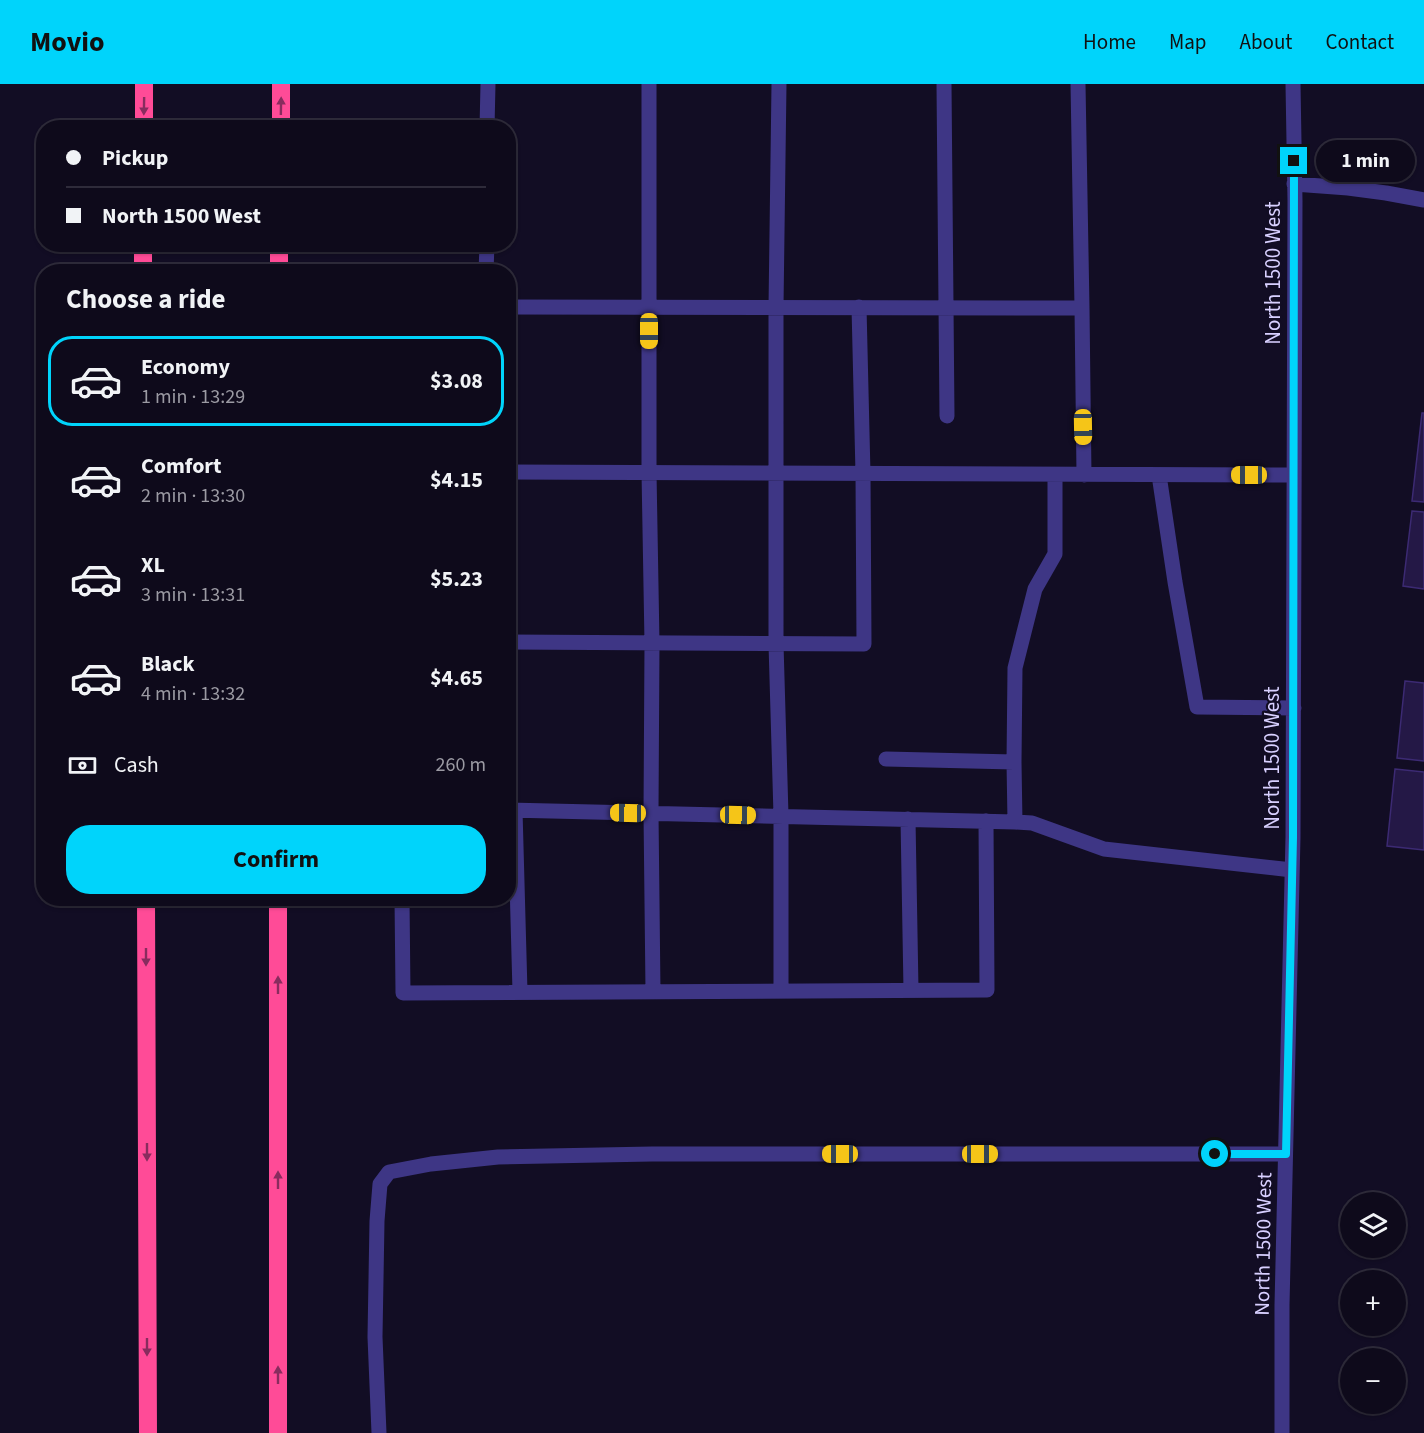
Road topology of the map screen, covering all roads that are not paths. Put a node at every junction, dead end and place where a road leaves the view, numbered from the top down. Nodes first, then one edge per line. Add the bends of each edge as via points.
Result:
1 (144, 84) edge
2 (281, 84) edge
3 (488, 84) edge
4 (649, 84) edge
5 (780, 84) edge
6 (944, 84) edge
7 (1078, 84) edge
8 (1293, 84) edge
9 (144, 120) edge
10 (280, 120) edge
11 (488, 120) edge
12 (1294, 184) junction
13 (1424, 200) edge
14 (516, 307) edge
15 (649, 307) junction
16 (776, 307) junction
17 (858, 307) junction
18 (946, 307) junction
19 (1082, 308) junction
20 (947, 416) dead end
21 (516, 472) edge
22 (649, 472) junction
23 (776, 473) junction
24 (863, 474) junction
25 (1055, 475) junction
26 (1084, 475) junction
27 (1159, 475) junction
28 (1294, 476) junction
29 (516, 642) edge
30 (652, 643) junction
31 (776, 644) junction
32 (1294, 708) junction
33 (886, 759) dead end
34 (1014, 762) junction
35 (516, 810) edge
36 (651, 813) junction
37 (781, 815) junction
38 (908, 819) junction
39 (986, 821) junction
40 (1015, 822) junction
41 (1292, 870) junction
42 (516, 901) edge
43 (146, 906) edge
44 (278, 906) edge
45 (402, 906) edge
46 (911, 990) junction
47 (781, 991) junction
48 (520, 992) junction
49 (653, 992) junction
50 (1286, 1154) junction
51 (148, 1433) edge
52 (278, 1433) edge
53 (379, 1433) edge
54 (1282, 1433) edge

1 -> 9 highway
10 -> 2 highway
3 - 11 street
4 - 15 street
5 - 16 street
6 - 18 street
7 - 19 street
8 - 12 street, North 1500 West
12 - 13 street
12 - 28 street, North 1500 West
14 - 15 street
15 - 16 street
15 - 22 street
16 - 17 street
16 - 23 street
17 - 18 street
17 - 24 street
18 - 19 street
18 - 20 street
19 - 26 street
21 - 22 street
22 - 23 street
22 - 30 street
23 - 24 street
23 - 31 street
24 - 25 street
24 - 31 street via 864,644
25 - 26 street
25 - 34 street via 1055,554 1035,589 1015,669
26 - 27 street
27 - 28 street
27 - 32 street via 1197,707
28 - 32 street, North 1500 West
29 - 30 street
30 - 31 street
30 - 36 street
31 - 37 street
32 - 41 street, North 1500 West
33 - 34 street
34 - 40 street
35 - 36 street
36 - 37 street
36 - 49 street
37 - 38 street
37 - 47 street
38 - 39 street
38 - 46 street
39 - 40 street
39 - 46 street via 987,990
40 - 41 street via 1032,824 1104,849
41 - 50 street, North 1500 West
42 - 48 street
43 -> 51 highway
52 -> 44 highway
45 - 48 street via 403,993
46 - 47 street
47 - 49 street
48 - 49 street
50 - 53 street via 510,1156 389,1172 380,1184 377,1221 375,1337
50 - 54 street, North 1500 West

